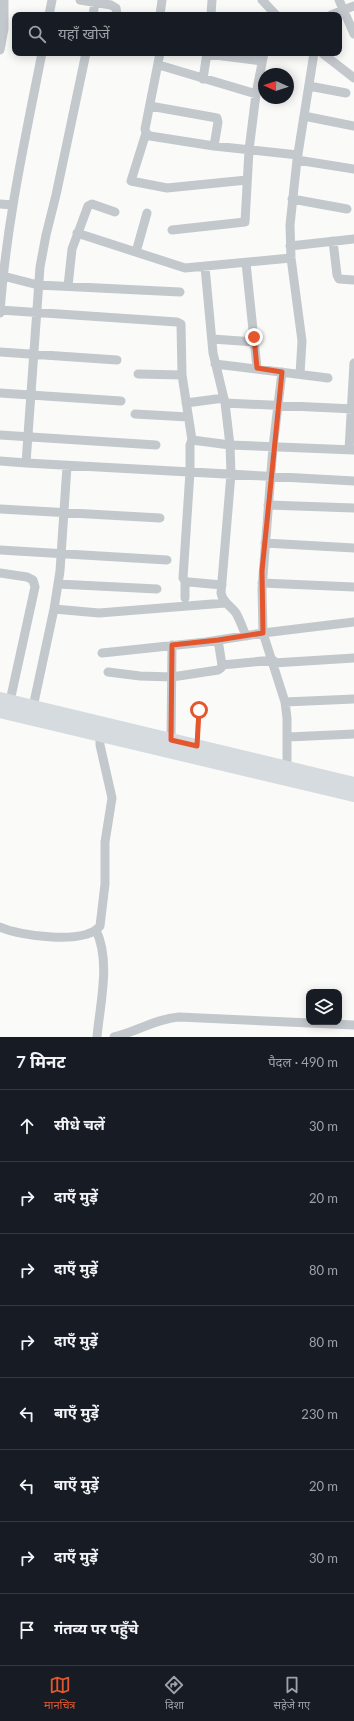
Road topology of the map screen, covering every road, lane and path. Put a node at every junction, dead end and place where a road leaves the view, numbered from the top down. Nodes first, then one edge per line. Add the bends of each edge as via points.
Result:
1 (4, 0) edge
2 (52, 0) edge
3 (80, 0) edge
4 (162, 0) edge
5 (212, 0) edge
6 (262, 0) edge
7 (339, 0) edge
8 (95, 2) junction
9 (354, 6) edge
10 (344, 10) junction
11 (50, 12) edge
12 (93, 12) edge
13 (117, 12) edge
14 (160, 12) edge
15 (210, 12) edge
16 (271, 12) edge
17 (339, 12) edge
18 (354, 34) edge
19 (0, 50) edge
20 (41, 56) edge
21 (85, 56) edge
22 (160, 56) edge
23 (207, 56) edge
24 (244, 56) edge
25 (314, 56) edge
26 (326, 56) edge
27 (263, 57) edge
28 (159, 65) junction
29 (354, 78) edge
30 (203, 79) junction
31 (309, 86) junction
32 (346, 93) dead end
33 (256, 94) junction
34 (150, 106) junction
35 (304, 116) junction
36 (354, 126) edge
37 (146, 133) junction
38 (214, 146) junction
39 (249, 150) junction
40 (298, 158) junction
41 (354, 169) edge
42 (247, 180) junction
43 (292, 199) junction
44 (0, 204) edge
45 (12, 205) junction
46 (347, 208) dead end
47 (114, 212) dead end
48 (147, 213) dead end
49 (172, 230) dead end
50 (77, 233) junction
51 (354, 239) edge
52 (333, 241) junction
53 (3, 242) edge
54 (290, 246) junction
55 (136, 252) junction
56 (291, 258) junction
57 (246, 263) junction
58 (205, 267) junction
59 (3, 276) junction
60 (354, 280) edge
61 (38, 285) junction
62 (68, 286) junction
63 (1, 292) edge
64 (180, 292) dead end
65 (0, 310) edge
66 (36, 312) junction
67 (0, 313) edge
68 (212, 339) junction
69 (254, 342) junction
70 (0, 352) edge
71 (33, 354) junction
72 (117, 360) dead end
73 (354, 363) edge
74 (215, 364) junction
75 (354, 367) edge
76 (257, 368) junction
77 (282, 372) junction
78 (138, 374) dead end
79 (300, 374) junction
80 (182, 375) junction
81 (328, 378) dead end
82 (0, 393) edge
83 (31, 396) junction
84 (121, 401) dead end
85 (225, 401) junction
86 (186, 403) junction
87 (277, 404) junction
88 (353, 409) edge
89 (135, 414) dead end
90 (188, 416) junction
91 (0, 435) edge
92 (28, 437) junction
93 (192, 440) junction
94 (156, 445) dead end
95 (230, 445) junction
96 (273, 447) junction
97 (351, 450) edge
98 (0, 461) edge
99 (26, 463) junction
100 (67, 466) junction
101 (190, 472) junction
102 (230, 474) junction
103 (271, 476) junction
104 (354, 481) edge
105 (268, 505) junction
106 (0, 508) edge
107 (354, 508) edge
108 (64, 512) junction
109 (160, 518) dead end
110 (265, 543) junction
111 (354, 548) edge
112 (0, 550) edge
113 (61, 554) junction
114 (167, 560) dead end
115 (0, 573) edge
116 (185, 581) junction
117 (262, 583) junction
118 (58, 584) junction
119 (222, 585) junction
120 (354, 587) edge
121 (157, 588) dead end
122 (185, 598) dead end
123 (225, 603) junction
124 (54, 609) junction
125 (354, 622) edge
126 (263, 633) junction
127 (246, 636) junction
128 (218, 640) junction
129 (172, 645) junction
130 (102, 654) dead end
131 (354, 658) edge
132 (273, 662) junction
133 (222, 665) junction
134 (108, 672) dead end
135 (172, 676) junction
136 (354, 699) edge
137 (285, 702) junction
138 (3, 704) edge
139 (33, 707) junction
140 (199, 710) dead end
141 (100, 734) junction
142 (354, 734) edge
143 (288, 737) junction
144 (171, 740) junction
145 (197, 746) junction
146 (287, 768) junction
147 (354, 784) edge
148 (354, 795) edge
149 (0, 927) edge
150 (96, 930) junction
151 (354, 1024) edge
152 (97, 1037) edge
153 (114, 1037) edge

1 - 19 street via 4,30
2 - 11 street
3 - 8 street
4 - 14 street
5 - 15 street
6 - 16 street
7 - 10 street
8 - 12 street
8 - 13 street via 111,5 116,8
9 - 10 street
10 - 17 street
10 - 18 street
20 - 45 street
21 - 61 street via 46,235
22 - 28 street
23 - 30 street
24 - 27 street
25 - 31 street
26 - 29 street
27 - 33 street
28 - 30 street
28 - 34 street
30 - 33 street
31 - 32 street
31 - 35 street
33 - 39 street
34 - 37 street
34 - 38 street via 217,118
35 - 36 street
35 - 40 street
37 - 38 street via 150,136
37 - 42 street via 131,181 167,188
38 - 39 street
39 - 40 street
39 - 42 street
40 - 41 street
40 - 43 street
42 - 49 street via 245,222
43 - 46 street
43 - 54 street
44 - 45 street
45 - 53 street
47 - 50 street via 90,204
48 - 55 street
50 - 55 street
50 - 62 street via 72,249
51 - 52 street
52 - 54 street
52 - 60 street via 339,279
53 - 59 street
54 - 56 street
55 - 58 street via 185,268
56 - 57 street
56 - 79 street via 302,342
57 - 58 street
57 - 69 street
58 - 68 street
59 - 61 street
59 - 63 street
61 - 62 street
61 - 66 street
62 - 64 street
63 - 65 street
65 - 66 street
65 - 67 street
66 - 71 street
66 - 80 street via 181,324
68 - 69 street
68 - 74 street
69 - 76 street
70 - 71 street
71 - 72 street
71 - 83 street
73 - 75 street
74 - 76 street
74 - 85 street
75 - 88 street
76 - 77 street
77 - 79 street
77 - 87 street
78 - 80 street
79 - 81 street
80 - 86 street
82 - 83 street
83 - 84 street
83 - 92 street
85 - 86 street
85 - 87 street
85 - 95 street
86 - 90 street
87 - 88 street
87 - 96 street
88 - 97 street
89 - 90 street
90 - 93 street
91 - 92 street
92 - 94 street
92 - 99 street
93 - 95 street
93 - 101 street
95 - 96 street
95 - 102 street
96 - 97 street
96 - 103 street
98 - 99 street
99 - 100 street
100 - 101 street
100 - 108 street
101 - 102 street
101 - 116 street via 183,578
102 - 103 street
102 - 119 street
103 - 104 street
103 - 105 street
105 - 107 street
105 - 110 street
106 - 108 street
108 - 109 street
108 - 113 street
110 - 111 street
110 - 117 street
112 - 113 street
113 - 114 street
113 - 118 street
115 - 138 street via 27,577 33,580 35,587
116 - 119 street
116 - 122 street
117 - 120 street
117 - 126 street
118 - 121 street
118 - 124 street
119 - 123 street via 222,599
123 - 124 street via 99,612
123 - 127 street via 235,612
124 - 139 street
125 - 126 street
126 - 127 street
126 - 132 street
127 - 128 street
128 - 129 street
128 - 133 street
129 - 130 street
129 - 135 street
131 - 132 street
132 - 133 street
132 - 137 street
133 - 135 street via 218,670
134 - 135 street
135 - 144 street
136 - 137 street
137 - 143 street
138 - 139 main road
138 - 141 main road
139 - 144 main road
140 - 145 lane
141 - 148 main road
141 - 150 street via 100,745 112,798 104,842 104,900 100,926
142 - 143 street
143 - 146 street
144 - 145 main road
145 - 146 main road
146 - 147 main road
149 - 150 street via 56,937 79,936
150 - 152 street via 102,948 103,964
151 - 153 street via 179,1017 166,1018

